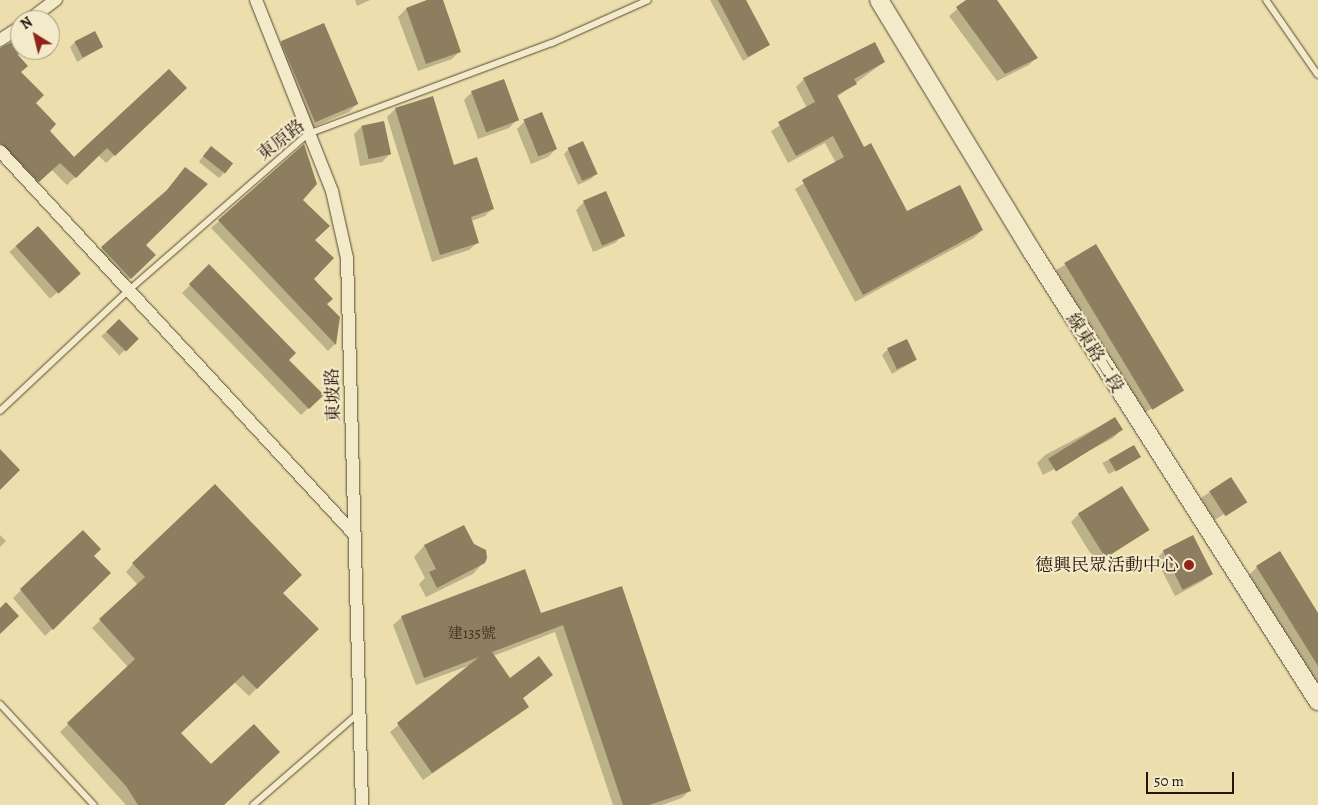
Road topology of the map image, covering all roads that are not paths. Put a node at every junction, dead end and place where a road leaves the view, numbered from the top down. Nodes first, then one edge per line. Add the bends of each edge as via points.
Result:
1 (56, 0) edge
2 (256, 0) edge
3 (648, 0) edge
4 (880, 0) edge
5 (1266, 0) edge
6 (42, 10) edge
7 (1318, 75) edge
8 (308, 134) junction
9 (0, 151) edge
10 (129, 290) junction
11 (0, 410) edge
12 (354, 534) junction
13 (1318, 702) edge
14 (0, 704) edge
15 (359, 713) junction
16 (94, 805) edge
17 (253, 805) edge
18 (362, 805) edge

1 - 6 street
2 - 8 street, 東坡路
3 - 8 lane, 東原路 via 552,43
4 - 13 main road, 線東路二段 via 1030,250
5 - 7 lane
8 - 10 lane, 東原路
8 - 12 street, 東坡路 via 332,191 347,258
9 - 10 street
10 - 11 lane, 東原路
10 - 12 street
12 - 15 street, 東坡路
14 - 16 lane
15 - 17 lane
15 - 18 street, 東坡路

